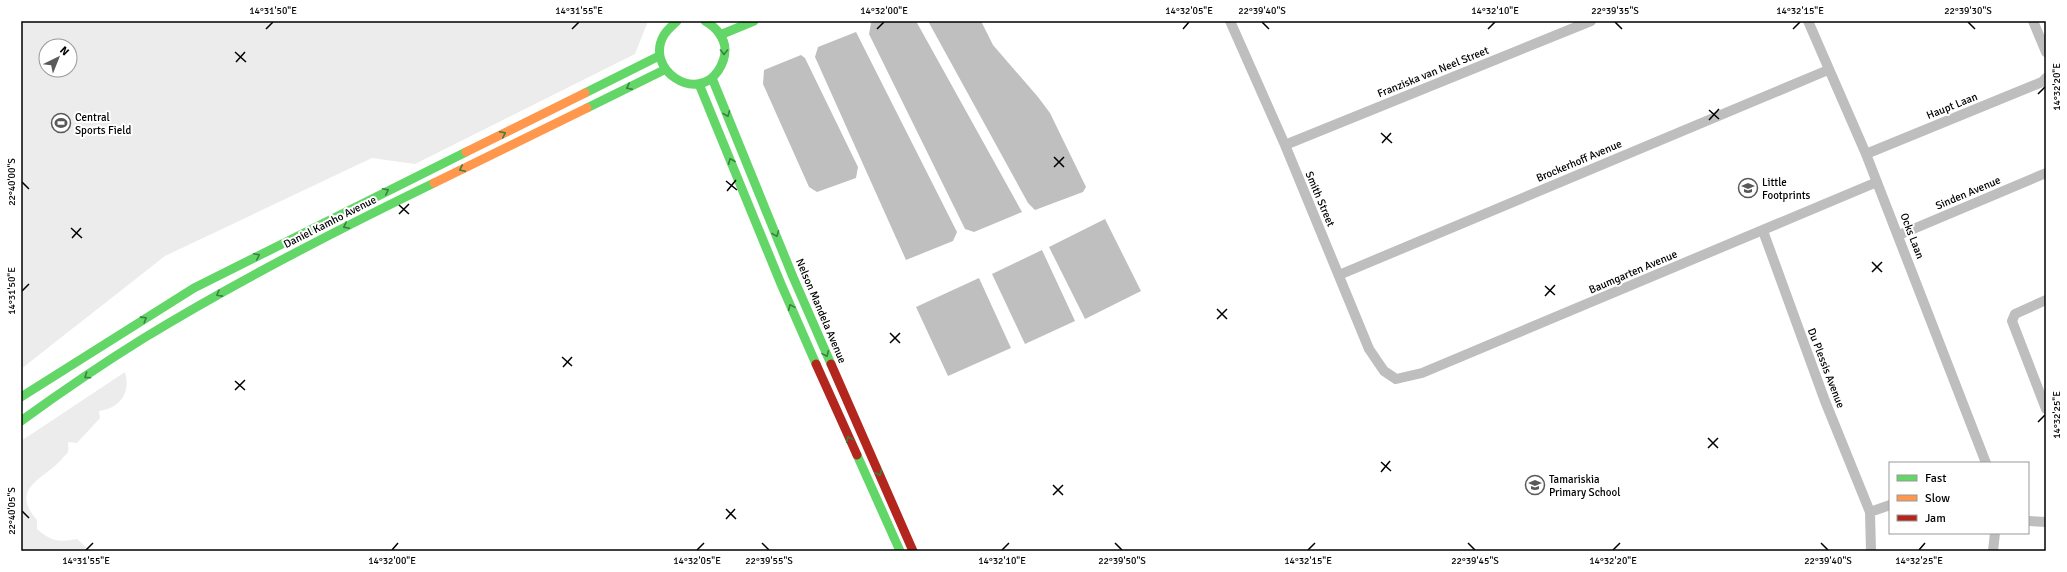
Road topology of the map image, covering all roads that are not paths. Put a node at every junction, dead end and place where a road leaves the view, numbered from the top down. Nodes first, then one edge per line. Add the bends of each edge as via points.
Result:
1 (677, 21) edge
2 (705, 21) edge
3 (754, 21) edge
4 (1230, 21) edge
5 (1591, 21) edge
6 (1808, 21) edge
7 (2033, 21) edge
8 (720, 35) junction
9 (2046, 52) edge
10 (659, 56) junction
11 (664, 70) junction
12 (1828, 70) junction
13 (712, 78) junction
14 (2046, 78) edge
15 (699, 84) junction
16 (1285, 145) junction
17 (1866, 154) junction
18 (2046, 173) edge
19 (1877, 182) junction
20 (1763, 231) junction
21 (1899, 235) junction
22 (1339, 275) junction
23 (2046, 300) edge
24 (1396, 379) joint
25 (21, 397) edge
26 (2046, 409) edge
27 (21, 421) edge
28 (1986, 462) edge
29 (1889, 505) edge
30 (1870, 512) junction
31 (2029, 521) edge
32 (2046, 522) edge
33 (1995, 534) edge
34 (900, 551) edge
35 (913, 551) edge
36 (1872, 551) edge
37 (1993, 551) edge

1 - 10 main road via 667,28 662,36
2 - 8 main road via 716,28
3 - 8 main road
4 - 16 street, Smith Street
5 - 16 street, Franziska van Neel Street
6 - 12 street, Ocks Laan
7 - 9 street
8 -> 13 main road via 724,43 724,58 722,66
10 - 11 main road
25 -> 10 main road, Daniel Kamho Avenue via 194,288
11 - 15 main road via 679,82
11 -> 27 main road, Daniel Kamho Avenue via 434,182 250,277 160,328
12 - 17 street, Ocks Laan
12 - 22 street, Brockerhoff Avenue
13 - 15 main road
13 -> 35 main road, Nelson Mandela Avenue via 793,277
14 - 17 street, Haupt Laan via 2042,82
34 -> 15 main road via 781,284
16 - 22 street, Smith Street
17 - 19 street, Ocks Laan
18 - 21 street, Sinden Avenue
19 - 20 street, Baumgarten Avenue
19 - 21 street, Ocks Laan
20 - 24 street, Baumgarten Avenue via 1422,373
20 - 30 street, Du Plessis Avenue via 1825,401
21 - 28 street, Ocks Laan
22 - 24 street, Smith Street via 1369,349 1384,371
23 - 26 street via 2015,314 2012,321
29 - 30 street
30 - 36 street, Du Plessis Avenue
31 - 32 street
33 - 37 street

